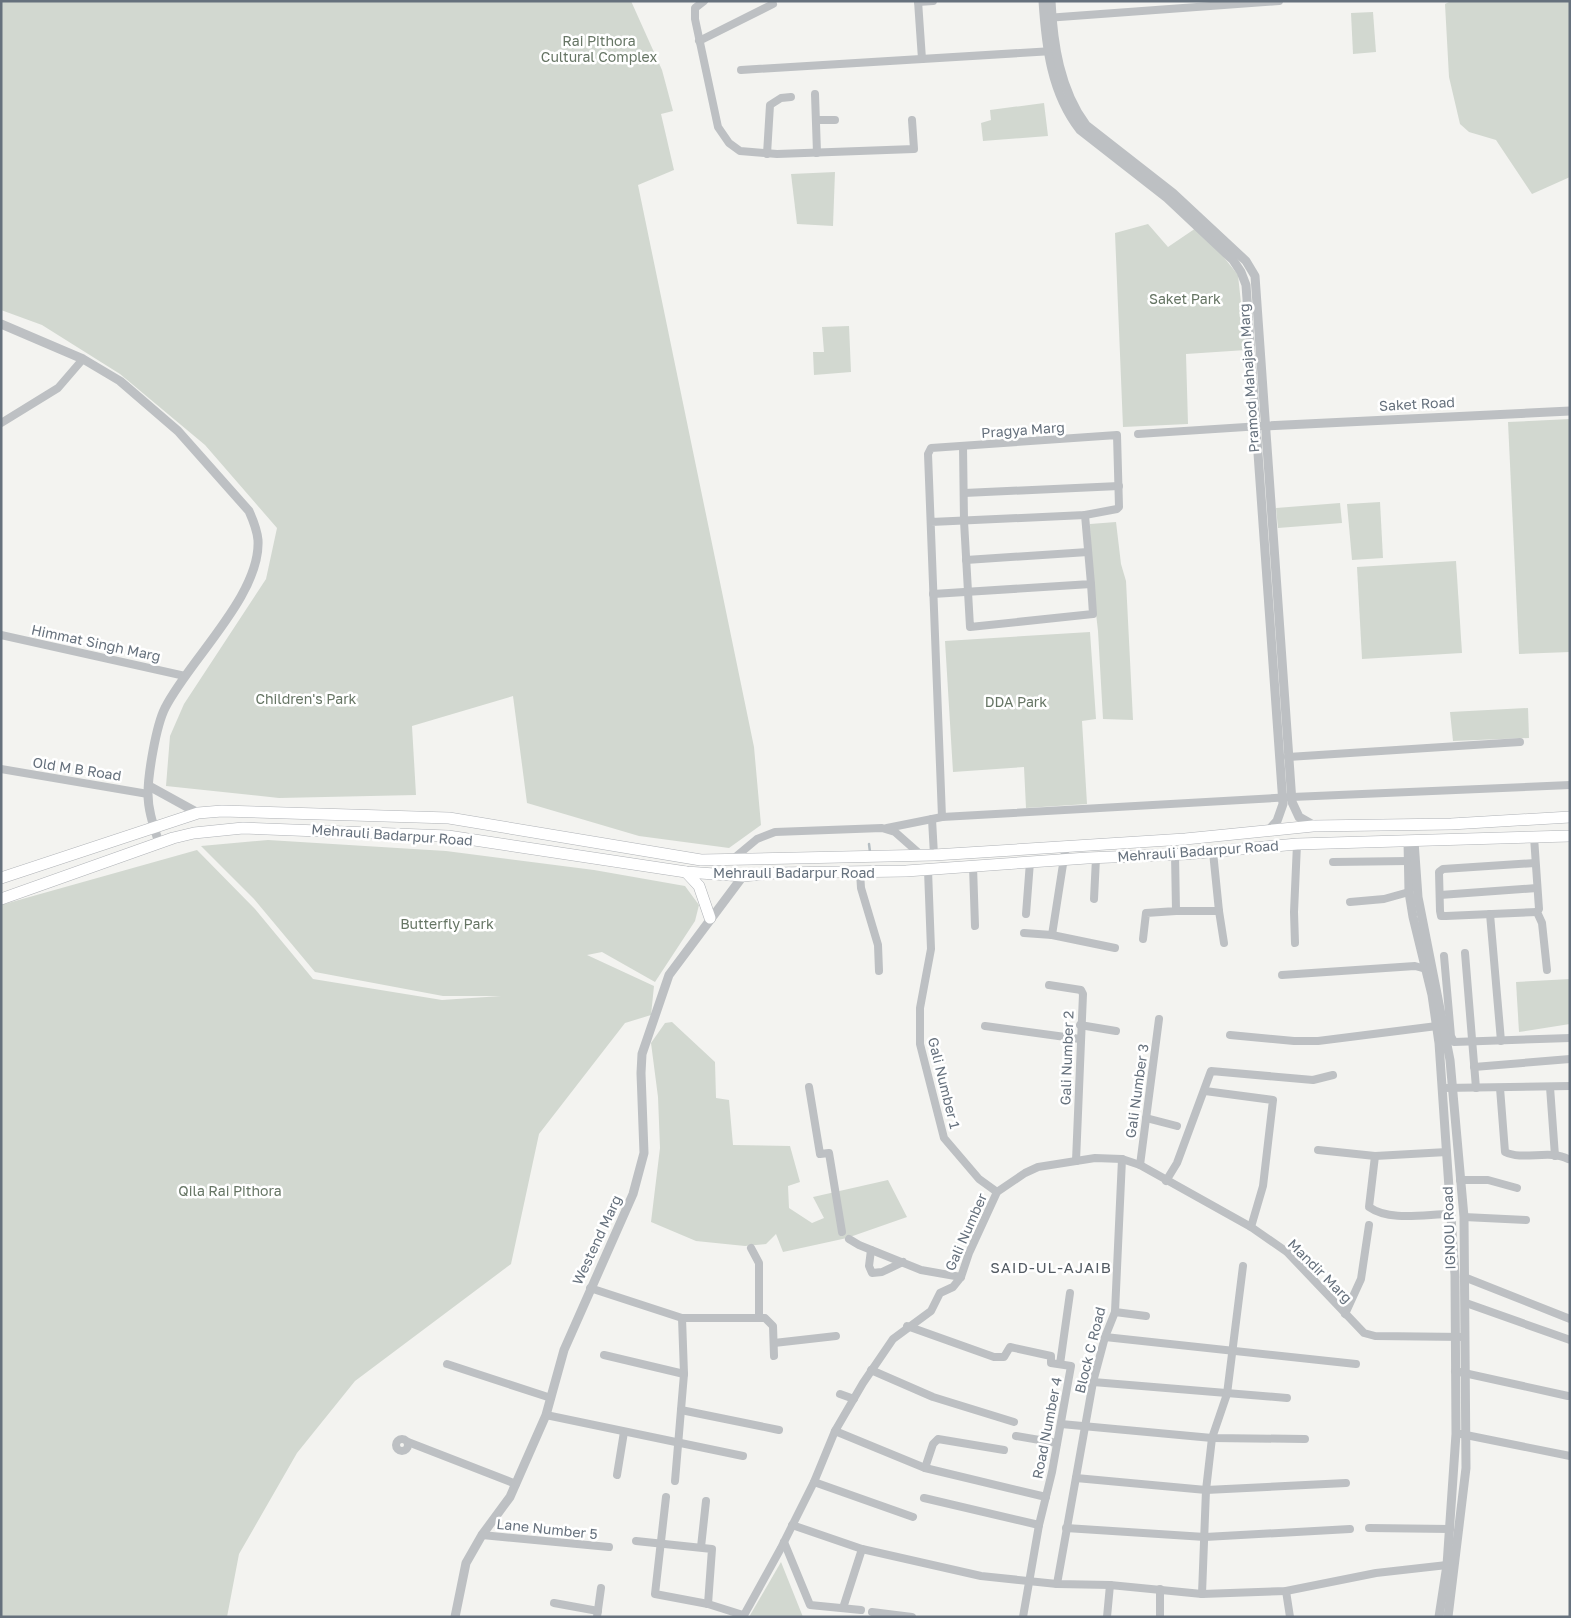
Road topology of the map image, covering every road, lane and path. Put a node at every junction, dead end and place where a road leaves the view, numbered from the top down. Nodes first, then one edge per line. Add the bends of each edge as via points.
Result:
1 (704, 1) edge
2 (933, 1) edge
3 (1043, 1) edge
4 (1051, 1) edge
5 (1279, 1) edge
6 (918, 2) edge
7 (773, 4) dead end
8 (1214, 4) edge
9 (1048, 18) junction
10 (699, 41) junction
11 (1053, 51) junction
12 (922, 59) junction
13 (741, 70) dead end
14 (815, 94) dead end
15 (791, 97) dead end
16 (816, 120) junction
17 (835, 120) dead end
18 (912, 120) dead end
19 (817, 153) junction
20 (767, 154) junction
21 (1, 324) edge
22 (83, 359) junction
23 (1570, 411) edge
24 (1, 423) edge
25 (1262, 426) junction
26 (1138, 434) dead end
27 (963, 446) junction
28 (1118, 486) junction
29 (964, 493) junction
30 (1085, 515) junction
31 (964, 521) junction
32 (931, 522) junction
33 (1088, 552) junction
34 (966, 560) junction
35 (1091, 584) junction
36 (968, 593) junction
37 (933, 594) junction
38 (1, 635) edge
39 (184, 676) junction
40 (1279, 693) junction
41 (1520, 742) dead end
42 (1288, 757) junction
43 (1, 770) edge
44 (1570, 785) edge
45 (148, 790) junction
46 (1287, 797) junction
47 (198, 812) junction
48 (942, 817) junction
49 (1570, 817) edge
50 (932, 819) junction
51 (1313, 826) junction
52 (154, 827) junction
53 (887, 828) junction
54 (1269, 830) junction
55 (1570, 836) edge
56 (1534, 837) junction
57 (1411, 841) junction
58 (159, 843) junction
59 (1298, 844) junction
60 (1066, 845) junction
61 (1213, 852) junction
62 (1175, 854) junction
63 (921, 855) junction
64 (934, 855) junction
65 (1096, 858) junction
66 (732, 860) junction
67 (1065, 860) junction
68 (1030, 862) junction
69 (1333, 862) dead end
70 (1408, 862) junction
71 (1535, 864) junction
72 (974, 866) junction
73 (928, 870) junction
74 (686, 872) junction
75 (860, 872) junction
76 (743, 876) junction
77 (1, 878) edge
78 (1537, 888) junction
79 (1409, 892) junction
80 (1440, 895) junction
81 (1, 899) edge
82 (1094, 899) dead end
83 (1350, 902) dead end
84 (1176, 911) junction
85 (1219, 911) junction
86 (1537, 912) junction
87 (1026, 914) dead end
88 (1490, 914) junction
89 (710, 918) junction
90 (975, 926) dead end
91 (1024, 933) dead end
92 (1052, 935) junction
93 (1144, 939) dead end
94 (1224, 943) dead end
95 (1295, 943) dead end
96 (1116, 948) dead end
97 (1465, 953) dead end
98 (1444, 956) dead end
99 (1426, 969) junction
100 (1547, 970) dead end
101 (879, 971) dead end
102 (1282, 975) dead end
103 (1049, 986) dead end
104 (1159, 1019) dead end
105 (1080, 1025) junction
106 (984, 1026) dead end
107 (1437, 1026) junction
108 (1116, 1031) dead end
109 (1230, 1035) dead end
110 (1570, 1038) edge
111 (1080, 1040) junction
112 (1501, 1041) junction
113 (1472, 1042) junction
114 (1570, 1059) edge
115 (1474, 1067) junction
116 (1333, 1075) dead end
117 (1570, 1086) edge
118 (809, 1087) dead end
119 (1550, 1087) junction
120 (1442, 1088) junction
121 (1453, 1088) junction
122 (1476, 1088) junction
123 (1500, 1088) junction
124 (1205, 1090) junction
125 (1146, 1118) junction
126 (1177, 1126) dead end
127 (1318, 1150) dead end
128 (1447, 1152) junction
129 (1375, 1156) junction
130 (1555, 1156) junction
131 (1122, 1159) junction
132 (1568, 1160) dead end
133 (1076, 1161) junction
134 (1140, 1165) junction
135 (1460, 1180) junction
136 (1166, 1181) junction
137 (1517, 1188) dead end
138 (997, 1192) junction
139 (1451, 1214) junction
140 (1464, 1217) junction
141 (1526, 1220) dead end
142 (1369, 1225) dead end
143 (1251, 1227) junction
144 (842, 1232) dead end
145 (849, 1239) dead end
146 (751, 1248) dead end
147 (871, 1250) junction
148 (903, 1262) junction
149 (1243, 1266) dead end
150 (961, 1277) junction
151 (1464, 1277) junction
152 (590, 1288) junction
153 (1070, 1293) dead end
154 (1466, 1303) junction
155 (1115, 1312) junction
156 (1345, 1314) junction
157 (1146, 1316) dead end
158 (682, 1318) junction
159 (759, 1318) junction
160 (1570, 1319) edge
161 (907, 1326) junction
162 (836, 1336) dead end
163 (1454, 1336) junction
164 (1105, 1337) junction
165 (1465, 1337) junction
166 (1570, 1340) edge
167 (774, 1343) junction
168 (1233, 1351) junction
169 (604, 1355) dead end
170 (774, 1356) dead end
171 (447, 1364) dead end
172 (1060, 1364) junction
173 (1356, 1364) dead end
174 (872, 1370) junction
175 (1455, 1371) junction
176 (1465, 1372) junction
177 (684, 1374) junction
178 (1093, 1382) junction
179 (840, 1394) dead end
180 (1228, 1394) junction
181 (1568, 1396) dead end
182 (551, 1398) junction
183 (1287, 1398) dead end
184 (854, 1399) junction
185 (682, 1410) junction
186 (546, 1415) junction
187 (1014, 1422) dead end
188 (1062, 1424) junction
189 (1086, 1427) junction
190 (779, 1430) dead end
191 (835, 1431) junction
192 (624, 1432) junction
193 (1456, 1434) junction
194 (1467, 1435) junction
195 (1016, 1436) dead end
196 (1212, 1438) junction
197 (1305, 1439) dead end
198 (679, 1441) junction
199 (408, 1442) dead end
200 (1057, 1443) junction
201 (1004, 1450) dead end
202 (743, 1456) dead end
203 (1570, 1456) edge
204 (925, 1468) junction
205 (1453, 1470) junction
206 (1466, 1472) junction
207 (617, 1475) dead end
208 (1076, 1478) junction
209 (676, 1481) dead end
210 (814, 1482) junction
211 (1346, 1483) dead end
212 (516, 1484) junction
213 (1206, 1490) junction
214 (666, 1497) dead end
215 (1046, 1497) junction
216 (924, 1498) dead end
217 (706, 1501) dead end
218 (913, 1517) dead end
219 (792, 1525) junction
220 (1039, 1525) junction
221 (1066, 1528) junction
222 (1369, 1528) dead end
223 (1350, 1529) dead end
224 (1450, 1529) junction
225 (482, 1535) junction
226 (1205, 1537) junction
227 (636, 1541) dead end
228 (784, 1542) junction
229 (660, 1544) junction
230 (609, 1547) dead end
231 (701, 1547) junction
232 (862, 1549) junction
233 (1447, 1564) junction
234 (1030, 1581) junction
235 (1057, 1584) junction
236 (1110, 1585) junction
237 (601, 1588) dead end
238 (1160, 1588) junction
239 (1286, 1591) junction
240 (1202, 1594) junction
241 (554, 1603) dead end
242 (708, 1604) junction
243 (844, 1608) junction
244 (861, 1610) dead end
245 (872, 1612) dead end
246 (598, 1614) edge
247 (743, 1616) edge
248 (455, 1617) edge
249 (912, 1617) edge
250 (1023, 1617) edge
251 (1107, 1617) edge
252 (1160, 1617) edge
253 (1290, 1617) edge
254 (1439, 1617) edge
255 (1448, 1617) edge

1 - 10 street via 697,5 695,13
2 - 6 street
3 - 9 street, Pramod Mahajan Marg
4 - 9 street, Pramod Mahajan Marg
5 - 8 street
6 - 12 street
7 - 10 street
8 - 9 street
9 - 11 street, Pramod Mahajan Marg
10 - 20 street via 718,128 740,151
11 - 12 street
11 - 25 street, Pramod Mahajan Marg via 1055,67 1086,125 1173,193 1252,268 1257,285
12 - 13 street
14 - 16 street
15 - 20 street via 781,98 770,105
16 - 17 street
16 - 19 street
18 - 19 street via 914,149
19 - 20 street
21 - 22 street
22 - 24 street via 58,388
22 - 39 street via 120,380 178,432 249,511 256,526 256,555 248,580
23 - 25 street, Saket Road
25 - 26 street
25 - 40 street, Pramod Mahajan Marg
27 - 28 street, Pragya Marg via 1117,435
27 - 29 street
27 - 32 street, Pragya Marg via 930,448
28 - 29 street
28 - 30 street via 1118,508
29 - 31 street
30 - 31 street
30 - 33 street
31 - 32 street
31 - 34 street
32 - 37 street
33 - 34 street
33 - 35 street
34 - 36 street
35 - 36 street
35 - 36 street via 1093,614 970,627
36 - 37 street
37 - 48 street
38 - 39 street, Himmat Singh Marg
39 - 45 street via 159,722
40 - 42 street, Pramod Mahajan Marg
40 - 46 street, Pramod Mahajan Marg
41 - 42 street
42 - 46 street, Pramod Mahajan Marg
43 - 45 street, Old M B Road
44 - 46 street
45 - 47 street
45 - 52 street
46 - 48 street
46 - 51 street, Pramod Mahajan Marg via 1303,821
46 - 54 street, Pramod Mahajan Marg via 1280,816
47 - 52 main road, Mehrauli Badarpur Road
47 - 66 main road, Mehrauli Badarpur Road via 449,818 701,860
48 - 50 street
49 - 51 main road, Mehrauli Badarpur Road via 1451,824
50 - 53 street
50 - 64 street
51 - 54 main road, Mehrauli Badarpur Road
52 - 58 street
52 - 77 main road, Mehrauli Badarpur Road
53 - 63 street
53 - 66 street via 775,832 757,839
54 - 60 main road, Mehrauli Badarpur Road via 1185,839
55 - 56 main road, Mehrauli Badarpur Road
56 - 57 main road, Mehrauli Badarpur Road
56 - 71 street
57 - 59 main road, Mehrauli Badarpur Road
57 - 70 street, IGNOU Road
57 - 121 street, IGNOU Road
58 - 74 main road, Mehrauli Badarpur Road via 194,833 243,828 448,836
58 - 81 main road, Mehrauli Badarpur Road
59 - 61 main road, Mehrauli Badarpur Road
59 - 95 street
60 - 64 main road, Mehrauli Badarpur Road
60 - 67 street
61 - 62 main road, Mehrauli Badarpur Road
61 - 85 street
62 - 65 main road, Mehrauli Badarpur Road
62 - 84 street
63 - 64 main road, Mehrauli Badarpur Road
63 - 66 main road, Mehrauli Badarpur Road
65 - 67 main road, Mehrauli Badarpur Road
65 - 82 street
67 - 68 main road, Mehrauli Badarpur Road
67 - 92 street
68 - 72 main road, Mehrauli Badarpur Road
68 - 87 street
69 - 70 street
70 - 79 street, IGNOU Road
71 - 78 street
71 - 80 street via 1443,869 1439,872
72 - 73 main road, Mehrauli Badarpur Road
72 - 90 street
73 - 75 main road, Mehrauli Badarpur Road
73 - 138 street, Gali Number 1 via 931,949 920,1008 921,1050 944,1138 979,1179
74 - 76 main road, Mehrauli Badarpur Road
74 - 89 main road via 699,886
75 - 76 main road, Mehrauli Badarpur Road
75 - 101 street via 863,896 878,945
76 - 89 street, Westend Marg
78 - 80 street
78 - 86 street
79 - 83 street via 1384,899
79 - 99 street, IGNOU Road
80 - 88 street via 1441,916
84 - 85 street
84 - 93 street via 1146,913
85 - 94 street
86 - 88 street
86 - 100 street via 1542,923
88 - 112 street
89 - 152 street, Westend Marg via 671,971 645,1046 641,1073 644,1153 640,1174
91 - 92 street
92 - 96 street
97 - 113 street
98 - 113 street via 1452,1039 1454,1042
99 - 102 street via 1414,966
99 - 107 street, IGNOU Road
103 - 105 street, Gali Number 2 via 1082,992
104 - 125 street, Gali Number 3
105 - 108 street
105 - 111 street, Gali Number 2
106 - 111 street
107 - 109 street via 1318,1041 1294,1042
107 - 120 street, IGNOU Road
110 - 112 street
111 - 133 street, Gali Number 2
112 - 113 street
113 - 115 street
114 - 115 street
115 - 122 street
116 - 124 street via 1313,1080 1215,1070 1210,1073
117 - 119 street
118 - 144 street via 820,1154 829,1153
119 - 123 street
119 - 130 street
120 - 121 street
120 - 128 street, IGNOU Road
121 - 122 street
121 - 135 street, IGNOU Road
122 - 123 street
123 - 130 street via 1505,1152
124 - 136 street via 1177,1163
124 - 143 street via 1273,1100 1263,1186
125 - 126 street
125 - 134 street, Gali Number 3
127 - 129 street
128 - 129 street
128 - 139 street, IGNOU Road
129 - 139 street via 1369,1207 1402,1215
130 - 132 street
131 - 133 street, Gali Number
131 - 134 street, Mandir Marg
131 - 155 street, Block C Road
133 - 138 street, Gali Number via 1033,1168
134 - 136 street, Mandir Marg
135 - 137 street via 1488,1180
135 - 140 street, IGNOU Road
136 - 143 street, Mandir Marg
138 - 150 street, Gali Number
139 - 163 street, IGNOU Road
140 - 141 street
140 - 151 street, IGNOU Road
142 - 156 street via 1361,1279
143 - 156 street, Mandir Marg via 1287,1252
145 - 147 street
146 - 159 street via 759,1263
147 - 148 street
147 - 148 street via 869,1266 872,1273
148 - 150 street via 921,1270
149 - 168 street
150 - 161 street, Gali Number via 953,1287 940,1293 930,1311
151 - 154 street, IGNOU Road
151 - 160 street
152 - 158 street
152 - 182 street, Westend Marg via 564,1350
153 - 172 street
154 - 165 street, IGNOU Road
154 - 166 street
155 - 157 street
155 - 164 street, Block C Road
156 - 163 street, Mandir Marg via 1370,1335
158 - 159 street
158 - 177 street
159 - 167 street via 765,1318 773,1326
161 - 172 street, Road Number 4 via 994,1357 1004,1357 1010,1347 1051,1356 1051,1363
161 - 174 street, Gali Number via 893,1339
162 - 167 street
163 - 165 street, Mandir Marg
163 - 175 street, IGNOU Road
164 - 168 street
164 - 178 street, Block C Road
165 - 176 street, IGNOU Road
167 - 170 street
168 - 173 street
168 - 180 street
169 - 177 street
171 - 182 street
172 - 188 street, Road Number 4 via 1071,1366
174 - 184 street, Gali Number
174 - 187 street via 933,1397
175 - 176 street
175 - 193 street, IGNOU Road
176 - 181 street
176 - 194 street, IGNOU Road
177 - 185 street
178 - 180 street
178 - 189 street, Block C Road
179 - 184 street
180 - 183 street
180 - 196 street
182 - 186 street, Westend Marg
184 - 191 street, Gali Number
185 - 190 street
185 - 198 street
186 - 192 street
186 - 212 street, Westend Marg
188 - 189 street
188 - 200 street, Road Number 4
189 - 196 street
189 - 208 street, Block C Road
191 - 204 street
191 - 210 street, Gali Number
192 - 198 street
192 - 207 street
193 - 194 street
193 - 205 street, IGNOU Road
194 - 203 street
194 - 206 street, IGNOU Road
195 - 200 street
196 - 197 street
196 - 213 street
198 - 202 street
198 - 209 street
199 - 212 street
200 - 215 street, Road Number 4
201 - 204 street via 938,1439 933,1444
204 - 215 street
205 - 206 street
205 - 224 street, IGNOU Road
206 - 255 street, IGNOU Road
208 - 213 street
208 - 221 street, Block C Road
210 - 218 street
210 - 219 street, Gali Number
211 - 213 street
212 - 225 street, Westend Marg
213 - 226 street
214 - 229 street
215 - 220 street, Road Number 4
216 - 220 street
217 - 231 street
219 - 228 street, Gali Number
219 - 232 street
220 - 234 street, Road Number 4
221 - 226 street
221 - 235 street, Block C Road
222 - 224 street
223 - 226 street
224 - 233 street, IGNOU Road
225 - 230 street, Lane Number 5
225 - 248 street, Westend Marg via 466,1562
226 - 240 street
227 - 229 street
228 - 243 street via 810,1605
228 - 247 street, Gali Number
229 - 231 street
229 - 242 street via 656,1594
231 - 242 street via 712,1549
232 - 234 street via 981,1576
232 - 243 street
233 - 239 street via 1376,1573
233 - 254 street, IGNOU Road
234 - 235 street
234 - 250 street, Road Number 4
235 - 236 street
236 - 238 street
236 - 251 street
237 - 246 street
238 - 240 street
238 - 252 street
239 - 240 street
239 - 253 street
241 - 246 street
242 - 247 street
243 - 244 street
245 - 249 street

